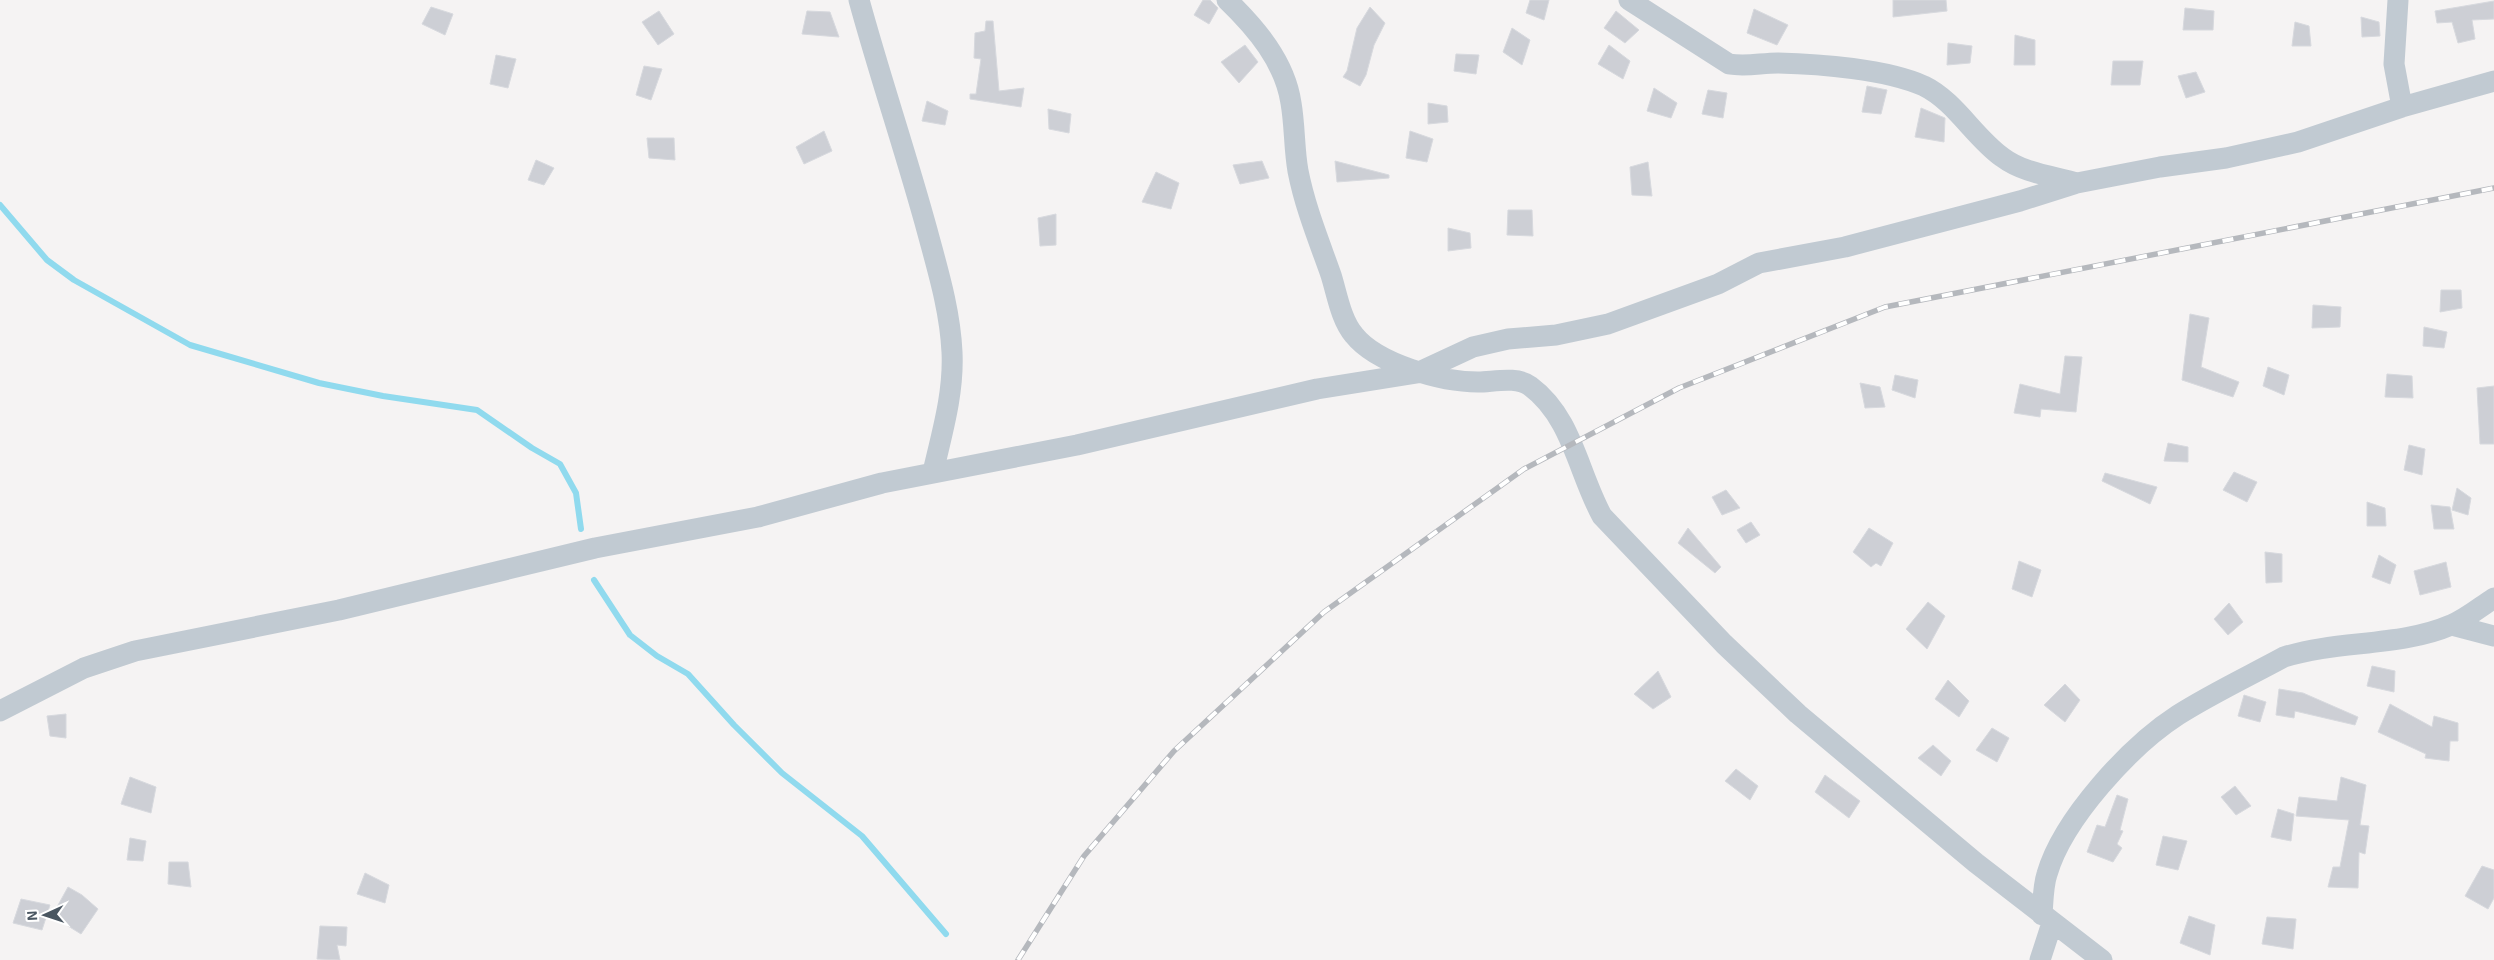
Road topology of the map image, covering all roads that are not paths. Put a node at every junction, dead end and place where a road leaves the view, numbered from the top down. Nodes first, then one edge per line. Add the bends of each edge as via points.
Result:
1 (859, 0) edge
2 (1226, 0) edge
3 (1629, 0) edge
4 (2398, 0) edge
5 (2494, 81) edge
6 (2402, 107) junction
7 (2077, 183) junction
8 (1417, 373) junction
9 (934, 472) junction
10 (2494, 598) edge
11 (2452, 625) junction
12 (2494, 636) edge
13 (0, 711) edge
14 (2047, 919) junction
15 (2040, 960) edge
16 (2102, 960) edge

1 - 9 street via 947,303 952,354 951,389
2 - 8 street via 1266,43 1284,75 1291,102 1302,191 1352,334 1364,345
3 - 7 street via 1729,64 1777,63 1835,68 1898,77 1925,87 1941,97 1980,138 2018,168
4 - 6 street via 2394,64
5 - 6 street
6 - 7 street via 2298,142 2226,158
7 - 8 street via 1845,247 1759,263 1718,284 1608,324 1473,347
8 - 9 street via 1317,389 1076,445
8 - 14 street via 1476,382 1528,384 1546,403 1573,444 1592,498 1602,516 1656,575 1798,714 1976,864
9 - 13 street via 758,517 595,548 338,610 135,651 84,668
10 - 11 street
11 - 12 street
11 - 14 street via 2376,642 2302,651 2284,657 2177,716 2104,780 2058,844 2046,876
14 - 15 street
14 - 16 street

